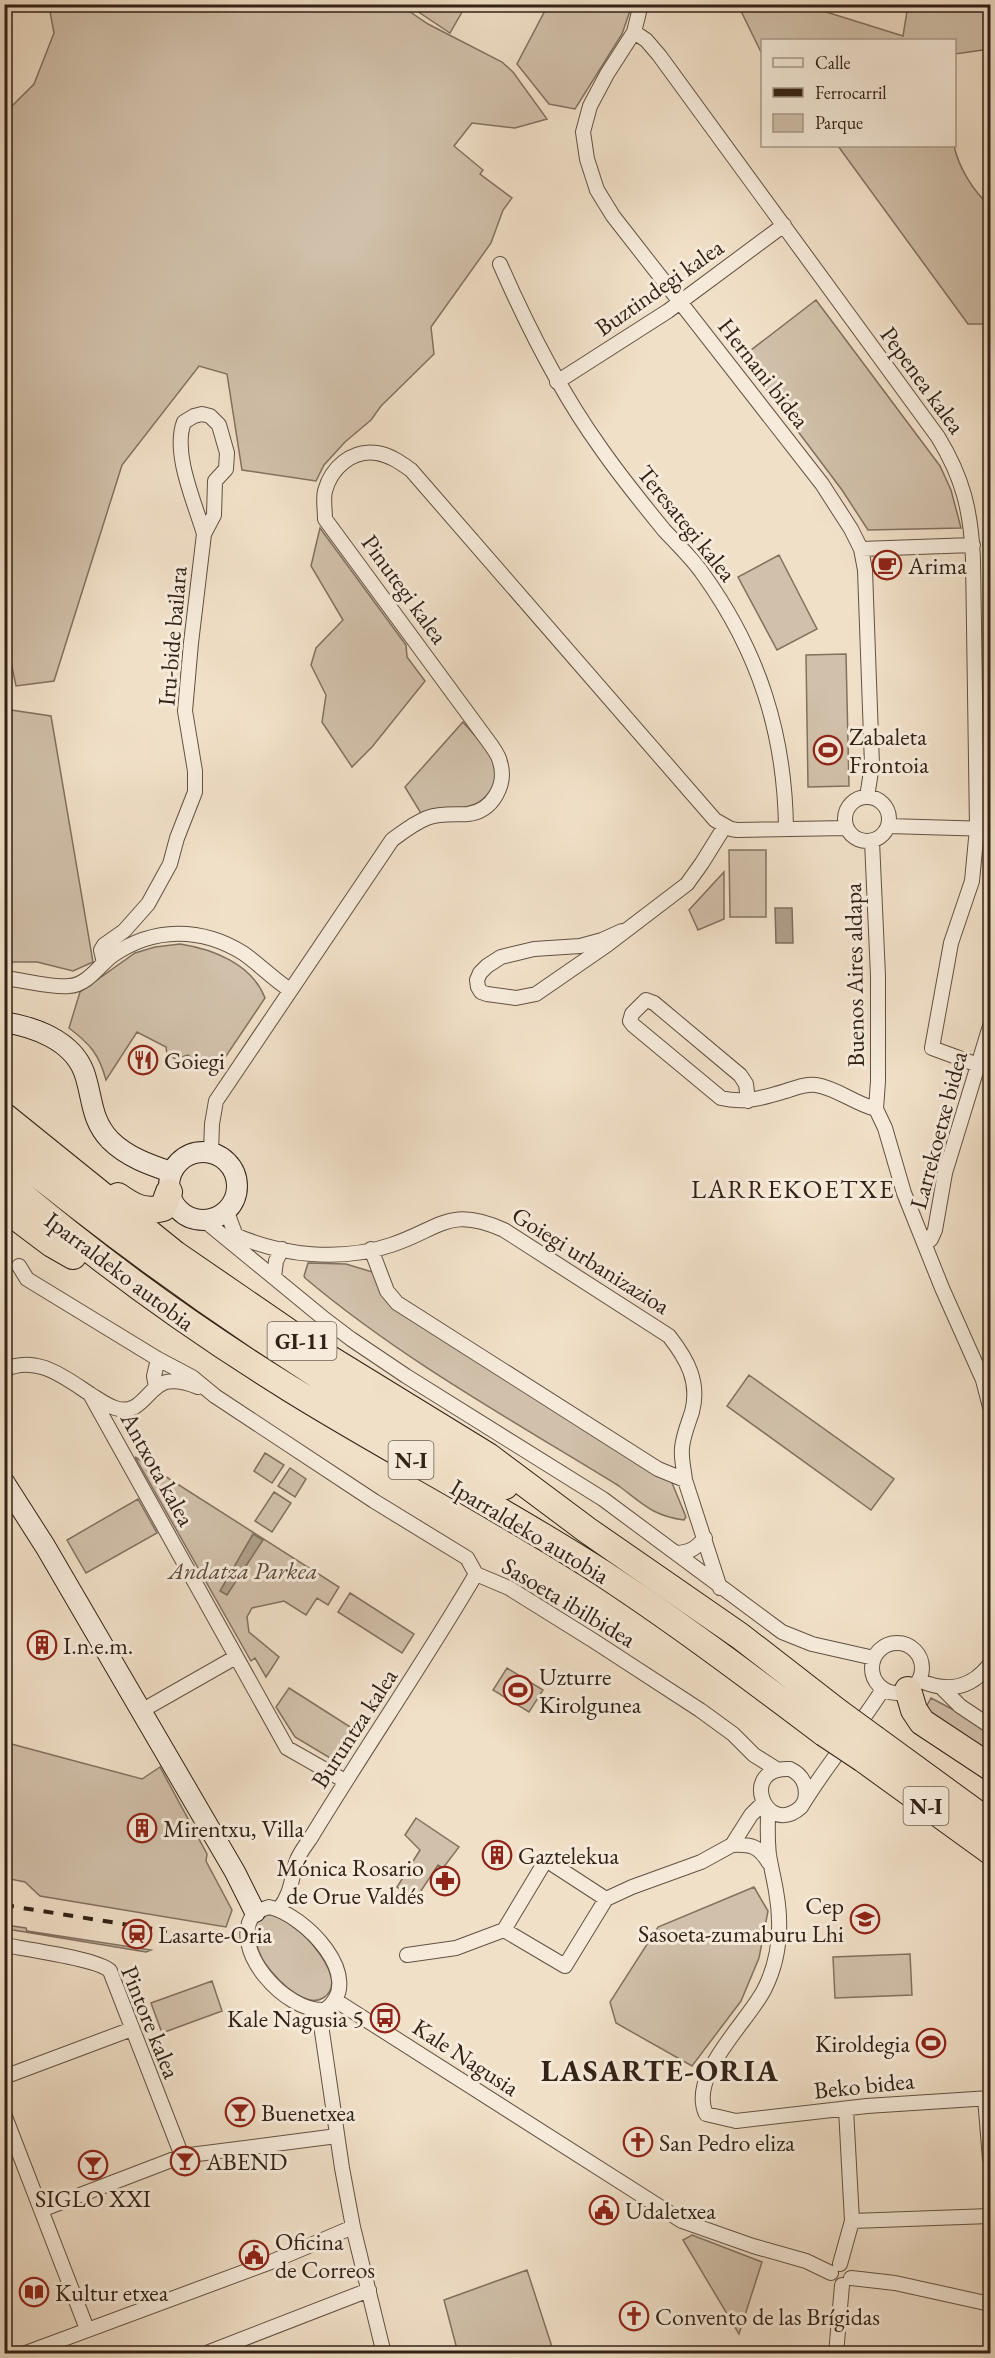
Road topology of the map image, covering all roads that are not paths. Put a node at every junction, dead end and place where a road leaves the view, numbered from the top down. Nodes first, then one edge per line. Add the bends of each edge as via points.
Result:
1 (641, 4) edge
2 (634, 32) junction
3 (784, 225) junction
4 (500, 264) dead end
5 (681, 302) junction
6 (557, 382) junction
7 (204, 534) junction
8 (973, 545) junction
9 (861, 549) junction
10 (867, 797) junction
11 (725, 826) junction
12 (888, 826) junction
13 (847, 828) junction
14 (786, 829) junction
15 (984, 829) edge
16 (872, 841) junction
17 (622, 931) junction
18 (558, 949) junction
19 (104, 963) junction
20 (566, 972) junction
21 (4, 978) edge
22 (290, 990) junction
23 (4, 1022) edge
24 (990, 1026) edge
25 (978, 1065) junction
26 (748, 1101) junction
27 (876, 1109) junction
28 (4, 1116) edge
29 (29, 1134) junction
30 (4, 1147) edge
31 (212, 1152) junction
32 (4, 1180) edge
33 (170, 1182) junction
34 (4, 1196) edge
35 (4, 1208) edge
36 (226, 1212) junction
37 (205, 1221) junction
38 (233, 1234) junction
39 (925, 1244) junction
40 (282, 1249) junction
41 (371, 1249) junction
42 (19, 1266) dead end
43 (96, 1268) junction
44 (274, 1277) junction
45 (221, 1345) junction
46 (158, 1359) junction
47 (4, 1370) edge
48 (156, 1387) junction
49 (210, 1393) junction
50 (90, 1394) junction
51 (990, 1407) edge
52 (685, 1480) junction
53 (4, 1482) edge
54 (587, 1530) junction
55 (705, 1538) junction
56 (677, 1553) junction
57 (476, 1574) junction
58 (720, 1588) junction
59 (236, 1657) junction
60 (874, 1658) junction
61 (990, 1664) edge
62 (904, 1686) junction
63 (943, 1689) junction
64 (141, 1710) junction
65 (990, 1726) edge
66 (869, 1749) junction
67 (753, 1755) junction
68 (827, 1767) junction
69 (990, 1767) edge
70 (778, 1770) junction
71 (795, 1772) junction
72 (345, 1781) junction
73 (761, 1787) junction
74 (805, 1800) junction
75 (766, 1806) junction
76 (783, 1815) junction
77 (990, 1823) edge
78 (768, 1837) junction
79 (732, 1845) junction
80 (990, 1851) edge
81 (772, 1868) junction
82 (606, 1899) junction
83 (279, 1910) junction
84 (255, 1912) junction
85 (504, 1930) junction
86 (4, 1945) edge
87 (407, 1955) dead end
88 (335, 2000) junction
89 (319, 2011) junction
90 (132, 2030) junction
91 (4, 2077) edge
92 (988, 2098) edge
93 (846, 2109) junction
94 (4, 2114) edge
95 (337, 2136) junction
96 (182, 2156) junction
97 (990, 2159) edge
98 (41, 2210) junction
99 (990, 2216) edge
100 (852, 2221) junction
101 (353, 2227) junction
102 (835, 2269) junction
103 (846, 2281) junction
104 (369, 2290) junction
105 (990, 2304) edge
106 (87, 2329) junction
107 (23, 2354) edge
108 (204, 2354) edge
109 (384, 2354) edge
110 (837, 2354) edge

1 - 2 street, Hernani bidea
2 - 3 street, Pepenea kalea via 659,54
2 - 5 street, Hernani bidea via 590,106 583,132 587,159 597,190 613,216
3 - 5 street, Buztindegi kalea
3 - 8 street, Pepenea kalea via 938,437 967,501
4 - 6 street, Teresategi kalea
5 - 6 street, Buztindegi kalea
5 - 9 street, Hernani bidea via 822,484
6 - 14 street, Teresategi kalea via 599,447 702,572 730,614 766,696 782,771
7 - 7 street, Iru-bide bailara via 184,468 181,440 184,422 202,414 219,425 227,453 226,469 215,481 214,515
7 - 19 street, Iru-bide bailara via 185,711 195,792 170,864 148,904 124,931 104,945
8 - 9 street
8 - 15 street, Pepenea kalea
9 - 10 street, Hernani bidea via 867,594 872,765
10 - 12 street via 885,806
10 - 13 street via 855,801 847,810
11 - 14 street via 737,830
11 - 17 street via 687,884
11 - 22 street, Pinutegi kalea via 713,817 411,470 396,459 360,453 330,476 324,494 325,519 485,736 500,760 502,783 486,807 470,814 429,817 392,840
12 - 15 street
12 - 16 street
13 - 14 street
13 - 16 street via 857,839
15 - 25 street, Pepenea kalea via 951,943 932,1048
16 - 27 street, Buenos Aires aldapa via 878,976
17 - 18 street via 602,940
17 - 20 street
18 - 20 street via 566,960
18 - 20 street via 534,949 501,957 480,974 478,987 487,994 527,997
19 - 21 street, Iru-bide bailara via 79,984 68,987
19 - 22 street, Iru-bide bailara via 145,938 189,933 209,936 245,954
22 - 31 street, Pinutegi kalea via 216,1101
23 - 33 street via 52,1037 70,1052 84,1070 93,1114 110,1139
24 - 25 street, Larrekoetxe bidea
25 - 39 street, Larrekoetxe bidea via 945,1173 935,1230
26 - 26 street via 746,1084 740,1075 654,1003 646,1000 632,1014 633,1025 709,1090 721,1098
26 - 27 street, Buenos Aires aldapa via 817,1085
27 - 39 street, Buenos Aires aldapa
28 - 29 highway, GI-11
29 - 33 highway via 51,1143 132,1207 152,1211 163,1208
29 - 54 highway, GI-11 via 174,1254 309,1346 488,1456
30 - 54 highway, N-I via 136,1251 308,1370
31 - 33 street via 192,1153 176,1164
31 - 36 street via 229,1163 238,1183
32 - 45 highway, Iparraldeko autobia / N-I via 120,1274
33 - 37 street via 178,1210
34 - 43 highway
35 - 43 highway via 52,1244
36 - 37 street
36 - 38 street
37 - 44 street
38 - 40 street, Goiegi urbanizazioa via 255,1244
38 - 44 street via 243,1249
39 - 51 street, Buenos Aires aldapa via 983,1380
40 - 41 street, Goiegi urbanizazioa via 332,1255
40 - 44 street
41 - 52 street via 387,1291 397,1303 658,1469
41 - 52 street, Goiegi urbanizazioa via 391,1245 456,1218 485,1221 669,1336 684,1355 694,1386 694,1404 682,1447
42 - 46 street, Sasoeta ibilbidea via 27,1279
43 - 45 highway
44 - 56 street via 351,1339 571,1478
45 - 66 highway, Iparraldeko autobia / N-I, bridge via 602,1573 723,1656 824,1733
46 - 48 street
46 - 49 street, Sasoeta ibilbidea via 192,1377
47 - 50 street, Antxota kalea via 40,1365
48 - 49 street, Sasoeta ibilbidea via 166,1382 185,1382
48 - 50 street via 130,1408 117,1409
49 - 57 street, Sasoeta ibilbidea via 467,1558
50 - 59 street, Antxota kalea
52 - 55 street, Goiegi urbanizazioa
53 - 64 street
54 - 66 highway, Iparraldeko autobia / N-I, bridge via 730,1629 838,1712
55 - 56 street via 695,1549
55 - 58 street, Goiegi urbanizazioa
56 - 58 street
57 - 67 street, Sasoeta ibilbidea via 510,1588 621,1659 719,1724
57 - 72 street, Buruntza kalea via 424,1662
58 - 60 street via 782,1632 812,1644
59 - 64 street
59 - 72 street, Antxota kalea via 287,1748
60 - 62 street via 875,1679
60 - 62 street via 888,1646 908,1646 920,1658 922,1671
61 - 63 street via 966,1683
62 - 63 street
62 - 68 street via 866,1717
62 - 69 highway via 922,1722
63 - 65 street
64 - 84 street
66 - 77 highway, Iparraldeko autobia / N-I
66 - 80 highway, Iparraldeko autobia / N-I
67 - 70 street, Sasoeta ibilbidea
67 - 73 street
68 - 71 street via 812,1773
68 - 74 street
70 - 71 street
70 - 73 street via 767,1776
71 - 74 street via 806,1784
72 - 83 street, Buruntza kalea via 296,1861 292,1887
73 - 75 street
74 - 76 street via 797,1811
75 - 76 street
75 - 78 street
75 - 79 street via 751,1815
76 - 78 street
78 - 81 street
79 - 81 street via 758,1848
79 - 82 street via 701,1862
81 - 93 street, Beko bidea via 780,1925 774,1964 751,2012 712,2067 702,2106 706,2114 736,2121
82 - 85 street via 565,1966
82 - 85 street via 546,1860
83 - 84 street via 269,1907
83 - 88 street via 302,1924 330,1955 338,1982
84 - 89 street via 247,1927 247,1937 262,1972 288,1998
85 - 87 street via 456,1948
86 - 90 street, Pintore kalea via 106,1966
88 - 89 street
88 - 102 street, Kale Nagusia via 682,2221 753,2247
89 - 95 street
90 - 91 street
90 - 96 street, Pintore kalea
92 - 93 street, Beko bidea
92 - 97 street
93 - 100 street
94 - 98 street
95 - 96 street
95 - 101 street
96 - 98 street
98 - 106 street
99 - 100 street
100 - 102 street
101 - 104 street
101 - 106 street via 271,2262
102 - 103 street via 833,2280
103 - 105 street via 895,2283
103 - 110 street
104 - 108 street
104 - 109 street
106 - 107 street

